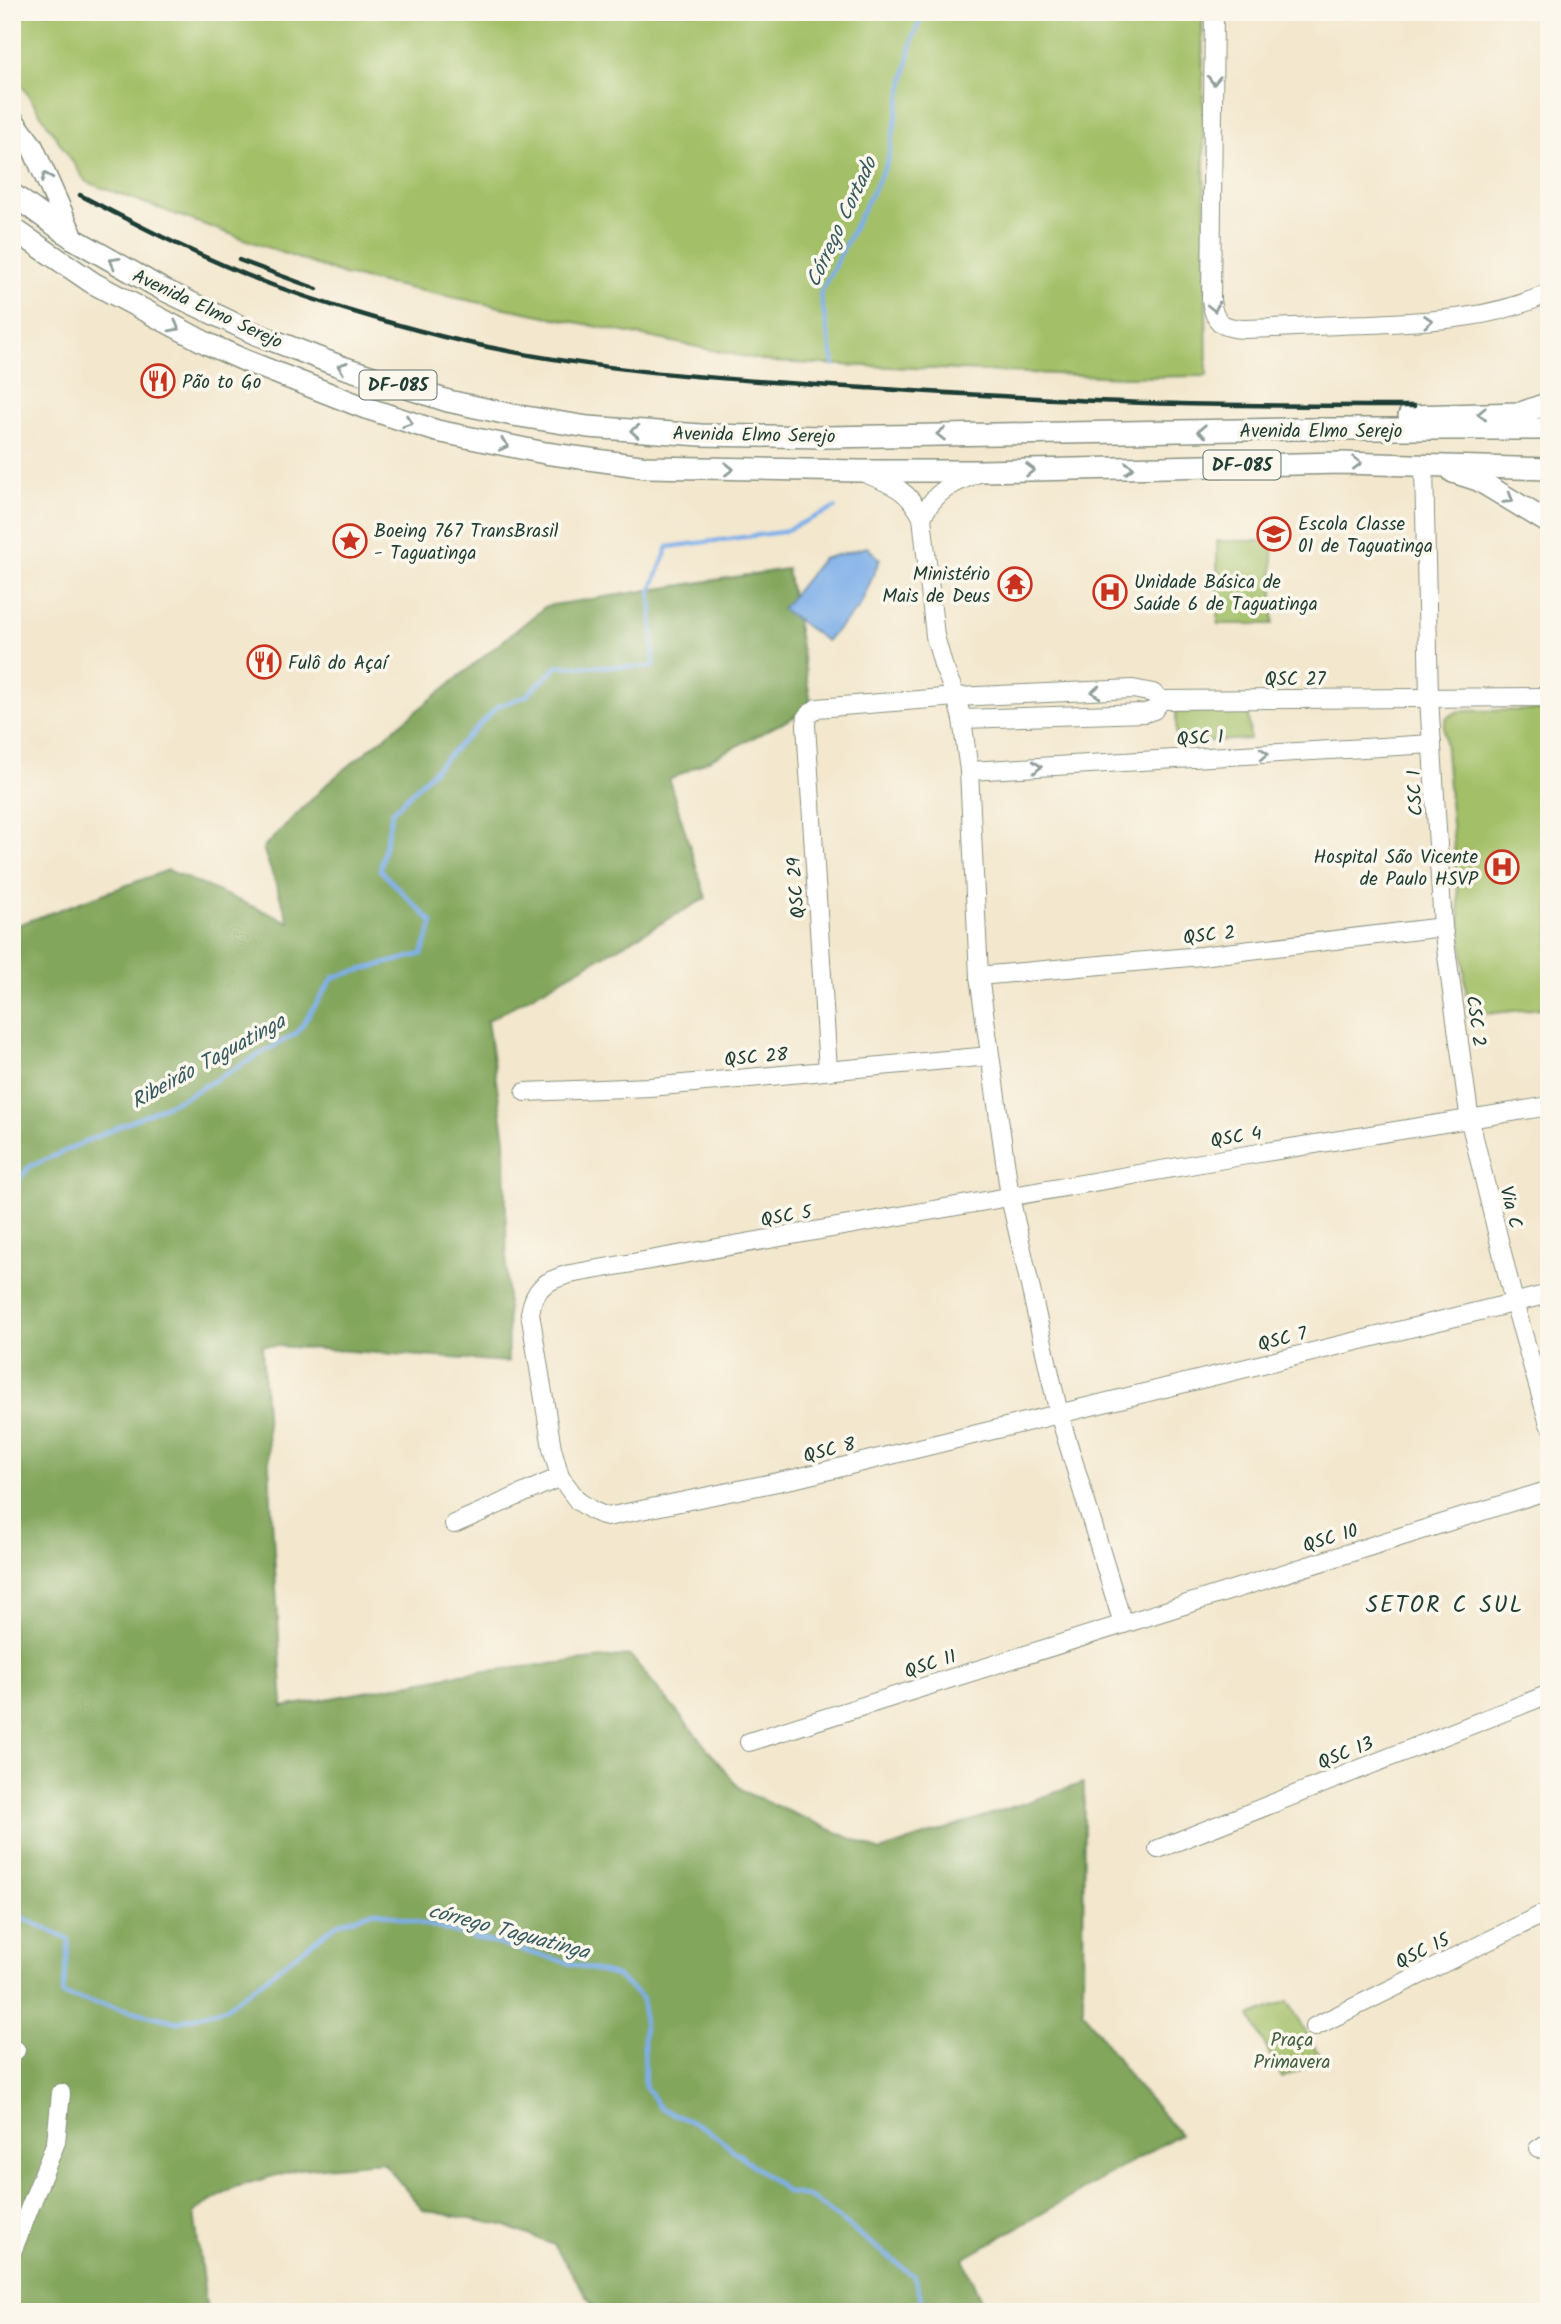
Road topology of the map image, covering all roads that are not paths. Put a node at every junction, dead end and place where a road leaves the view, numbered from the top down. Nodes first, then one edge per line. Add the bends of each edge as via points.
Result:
1 (1214, 12) edge
2 (12, 119) edge
3 (12, 194) edge
4 (12, 229) edge
5 (74, 239) junction
6 (1549, 293) edge
7 (1549, 403) edge
8 (1295, 429) junction
9 (1549, 429) edge
10 (1424, 465) junction
11 (1549, 469) edge
12 (859, 471) junction
13 (981, 471) junction
14 (922, 517) junction
15 (1549, 523) edge
16 (956, 697) junction
17 (1549, 697) edge
18 (1429, 698) junction
19 (1161, 700) junction
20 (817, 708) joint
21 (961, 719) junction
22 (1432, 744) junction
23 (969, 771) junction
24 (1443, 927) junction
25 (979, 976) junction
26 (990, 1056) junction
27 (828, 1070) junction
28 (525, 1091) dead end
29 (1549, 1107) edge
30 (1470, 1121) junction
31 (1010, 1197) junction
32 (1549, 1294) edge
33 (1514, 1302) junction
34 (1059, 1414) junction
35 (1549, 1424) edge
36 (560, 1478) junction
37 (1549, 1490) edge
38 (454, 1524) dead end
39 (1123, 1624) junction
40 (1549, 1694) edge
41 (749, 1742) dead end
42 (1158, 1849) dead end
43 (1549, 1912) edge
44 (1314, 2027) dead end
45 (61, 2093) dead end
46 (12, 2252) edge

1 -> 6 street via 1211,300 1213,316 1222,324 1244,329 1437,321 1486,315
5 -> 2 main road via 32,146
3 - 5 main road, Avenida Elmo Serejo / DF-085
4 -> 12 main road, Avenida Elmo Serejo / DF-085 via 93,283 208,344 363,407 437,431 647,467
8 -> 5 main road, Avenida Elmo Serejo / DF-085 via 826,437 588,428 448,401 342,367 256,334 160,288
7 -> 8 main road via 1521,413 1328,419
8 - 9 main road, Avenida Elmo Serejo / DF-085
10 - 11 main road, Avenida Elmo Serejo / DF-085
13 -> 10 main road, Avenida Elmo Serejo / DF-085
10 -> 15 main road via 1478,480
10 - 18 street, CSC 1
12 - 13 main road, Avenida Elmo Serejo / DF-085
12 - 14 street via 904,493
13 - 14 street via 946,487
14 - 16 street via 936,636
19 -> 16 street, QSC 27 via 1153,693 1133,689
16 - 20 street, QSC 27
16 - 21 street
17 - 18 street, QSC 27
18 - 19 street, QSC 27
18 - 22 street, CSC 1
19 - 21 street, QSC 27 via 1145,713
20 - 27 street, QSC 29 via 807,716 806,725
21 - 23 street
23 -> 22 street, QSC 1
22 - 24 street, CSC 1
23 - 25 street
24 - 25 street, QSC 2
24 - 30 street, CSC 2
25 - 26 street
26 - 27 street, QSC 28
26 - 31 street
27 - 28 street, QSC 28 via 650,1087
29 - 30 street, QSC 4
30 - 31 street, QSC 4
30 - 33 street, Via C
31 - 34 street
31 - 36 street, QSC 5 via 554,1278 532,1299 530,1313
32 - 33 street, QSC 7
33 - 34 street, QSC 7
33 - 35 street, Via C
34 - 36 street, QSC 8 via 797,1478 607,1517 578,1501
34 - 39 street
36 - 38 street
37 - 39 street, QSC 10
39 - 41 street, QSC 11
40 - 42 street, QSC 13
43 - 44 street, QSC 15
45 - 46 street via 56,2142

